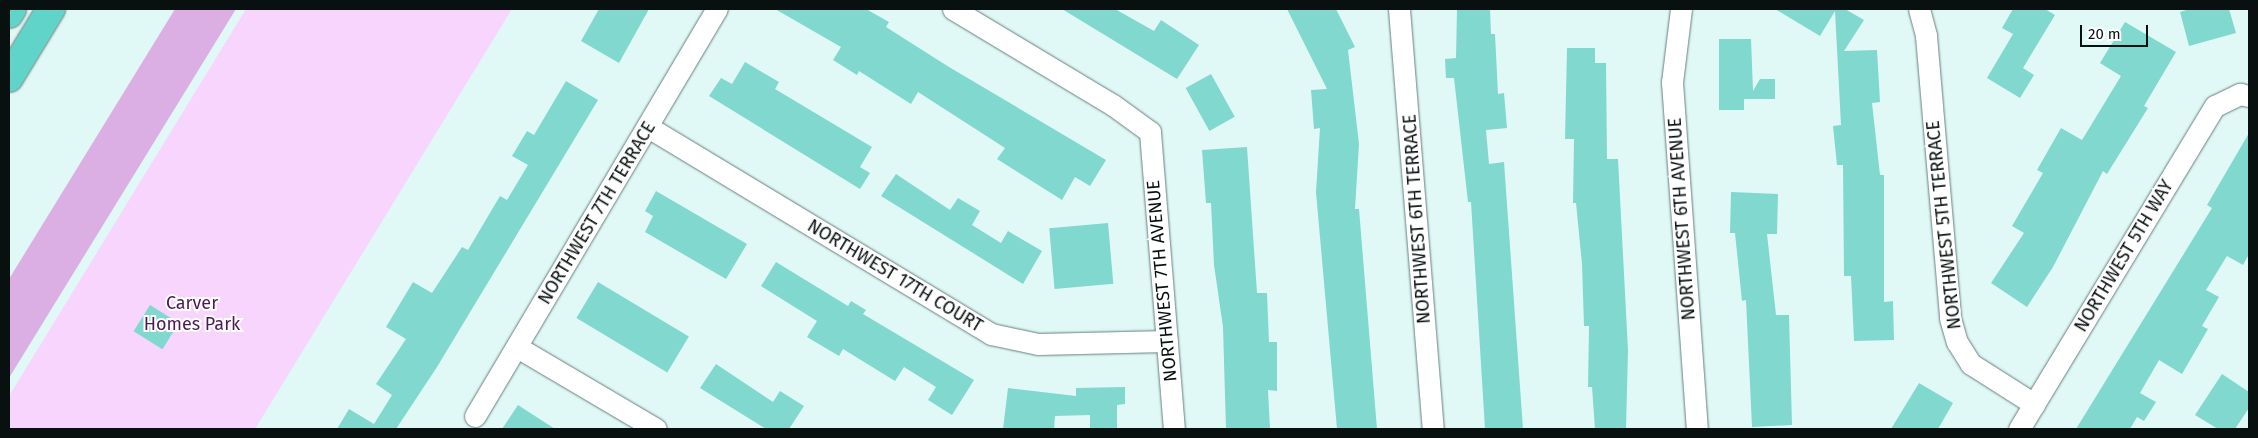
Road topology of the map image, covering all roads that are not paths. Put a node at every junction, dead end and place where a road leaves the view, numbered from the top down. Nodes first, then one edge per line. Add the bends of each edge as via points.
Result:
1 (12, 9) edge
2 (51, 9) edge
3 (717, 9) edge
4 (953, 9) edge
5 (1399, 9) edge
6 (1681, 9) edge
7 (1919, 9) edge
8 (9, 14) edge
9 (9, 78) edge
10 (2245, 95) edge
11 (648, 127) junction
12 (1167, 341) junction
13 (517, 347) junction
14 (2034, 404) junction
15 (475, 416) dead end
16 (656, 429) edge
17 (1174, 429) edge
18 (1433, 429) edge
19 (1697, 429) edge
20 (2019, 429) edge

1 - 8 highway
2 - 9 highway
3 - 11 street, NORTHWEST 7TH TERRACE
4 - 12 street, NORTHWEST 7TH AVENUE via 1113,104 1150,132
5 - 18 street, NORTHWEST 6TH TERRACE
6 - 19 street, NORTHWEST 6TH AVENUE via 1672,82
7 - 14 street, NORTHWEST 5TH TERRACE via 1926,36 1950,318 1957,342 1971,364
10 - 14 street, NORTHWEST 5TH WAY via 2215,106
11 - 12 street, NORTHWEST 17TH COURT via 991,334 1038,344
11 - 13 street, NORTHWEST 7TH TERRACE
12 - 17 street, NORTHWEST 7TH AVENUE
13 - 15 street, NORTHWEST 7TH TERRACE
13 - 16 street
14 - 20 street, NORTHWEST 5TH WAY

